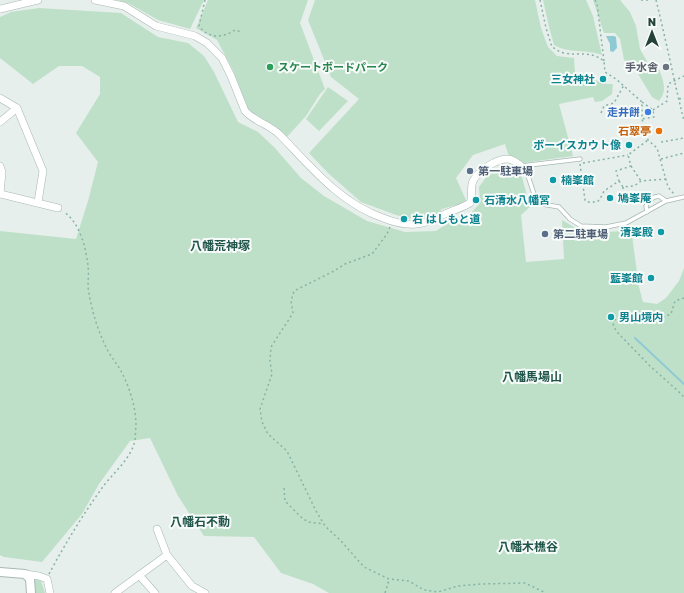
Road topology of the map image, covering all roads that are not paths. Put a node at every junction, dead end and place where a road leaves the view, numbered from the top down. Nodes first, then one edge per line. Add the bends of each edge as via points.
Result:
1 (38, 0) edge
2 (95, 0) edge
3 (0, 9) edge
4 (0, 98) edge
5 (17, 108) junction
6 (0, 122) edge
7 (580, 161) road end
8 (0, 166) edge
9 (521, 166) junction
10 (0, 194) edge
11 (684, 197) edge
12 (666, 201) junction
13 (38, 202) junction
14 (58, 208) road end
15 (647, 212) junction
16 (157, 529) dead end
17 (167, 555) junction
18 (0, 572) edge
19 (25, 574) junction
20 (138, 575) junction
21 (31, 593) edge
22 (50, 593) edge
23 (115, 593) edge
24 (155, 593) edge
25 (206, 593) edge

1 - 3 street
2 - 9 street via 124,6 156,26 194,36 207,43 222,58 249,116 273,129 317,175 355,205 392,222 417,224 436,219 470,203 474,179 489,165 507,159
4 - 5 street
5 - 6 street
5 - 13 street via 43,171
7 - 9 lane
8 - 10 street
9 - 15 lane via 527,173 538,202 559,207 581,226 619,225
10 - 13 street
11 - 12 lane
12 - 15 lane
12 - 15 lane via 659,196 654,197 646,206
13 - 14 street
16 - 17 street
17 - 20 street
17 - 25 street via 192,586
18 - 19 street
19 - 21 street via 30,579
19 - 22 street via 47,579
20 - 23 street
20 - 24 street

